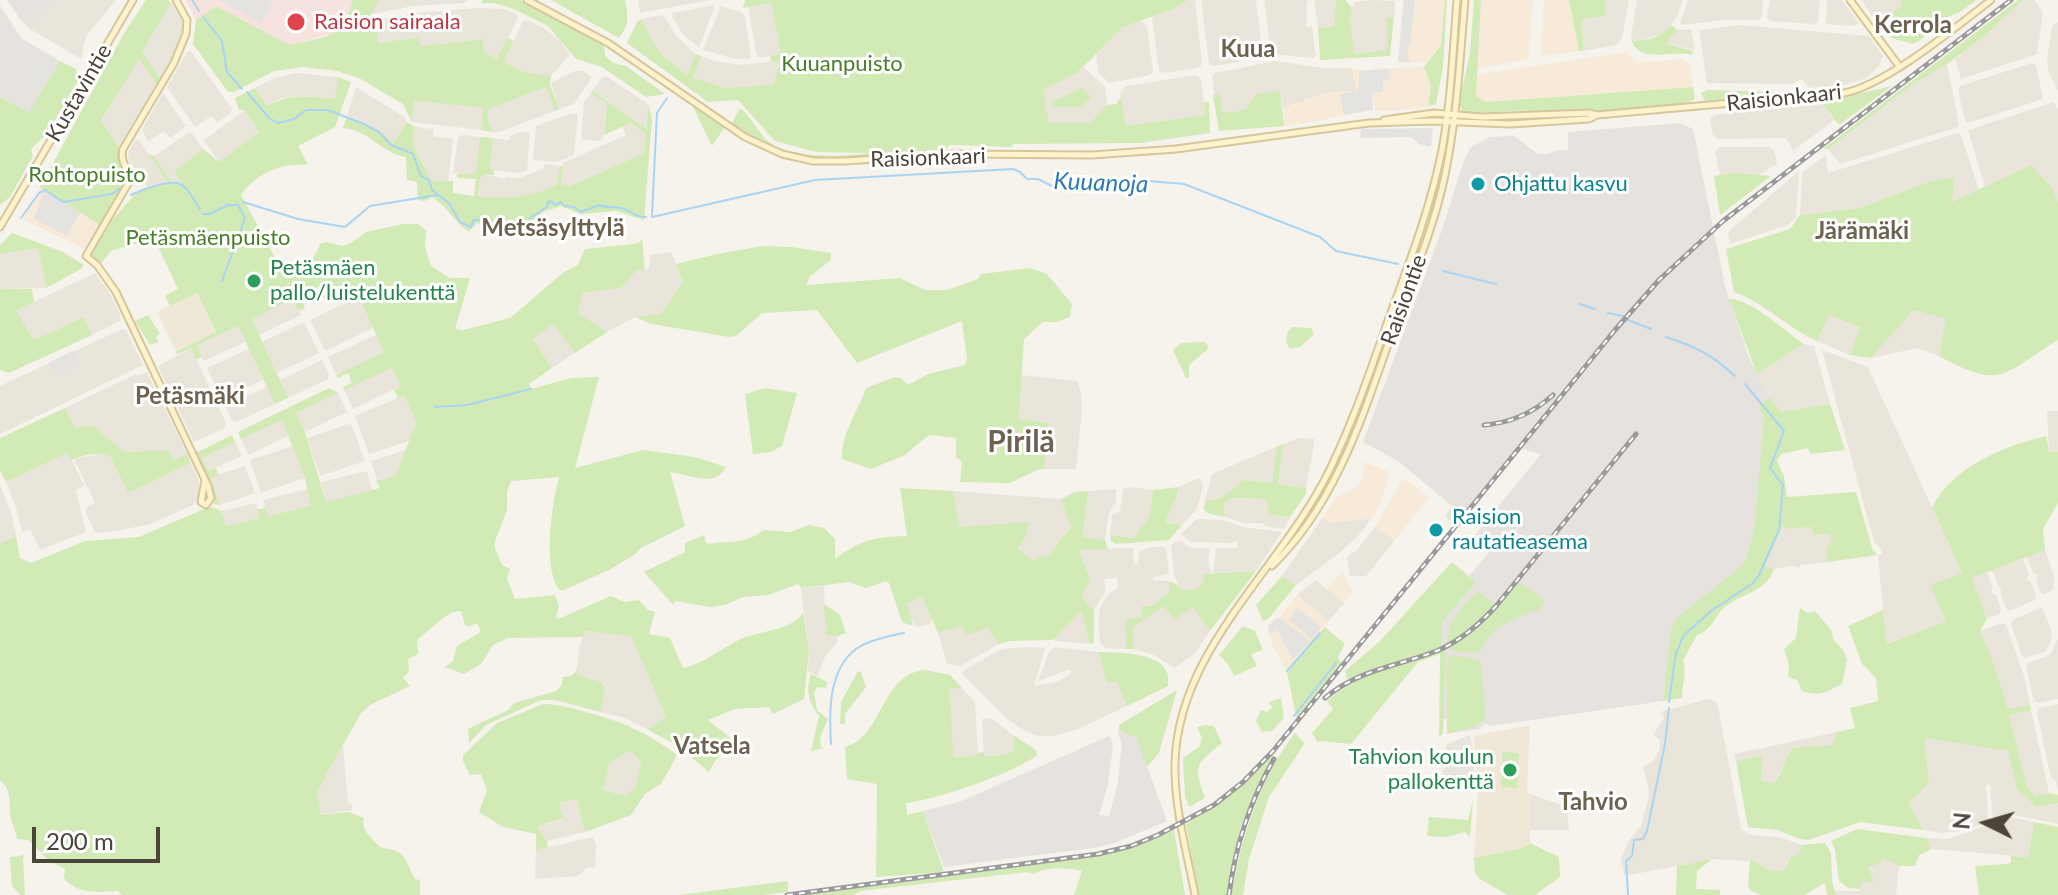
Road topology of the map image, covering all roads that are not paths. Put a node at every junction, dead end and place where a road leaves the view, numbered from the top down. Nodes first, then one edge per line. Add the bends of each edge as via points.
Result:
1 (133, 0) edge
2 (176, 0) edge
3 (527, 0) edge
4 (1457, 0) edge
5 (1465, 0) edge
6 (1850, 0) edge
7 (1991, 0) edge
8 (1899, 66) junction
9 (1447, 114) junction
10 (1455, 115) junction
11 (1597, 115) junction
12 (1446, 122) junction
13 (1372, 123) junction
14 (1454, 123) junction
15 (3, 217) edge
16 (0, 227) edge
17 (201, 502) dead end
18 (1266, 572) junction
19 (1195, 895) edge

1 - 15 main road, Kustavintie
2 - 17 main road via 187,20 181,48 123,149 129,182 86,256 116,292 205,480
3 - 13 main road, Raisionkaari via 608,43 745,137 813,161 1117,154
4 - 9 main road, Raisiontie
5 - 10 main road, Raisiontie
6 - 8 main road
7 - 8 main road, Raisionkaari
8 - 11 main road, Raisionkaari via 1844,93
9 - 10 main road, Raisionkaari
9 - 12 main road, Raisiontie
9 - 13 main road, Raisionkaari
10 - 11 main road, Raisionkaari
10 - 14 main road, Raisiontie
11 - 14 main road, Raisionkaari via 1555,122
12 - 13 main road, Raisionkaari
12 - 14 main road, Raisionkaari
12 - 18 main road, Raisiontie via 1427,213 1355,412 1317,494
14 - 18 main road, Raisiontie via 1435,214 1350,447 1312,518
15 - 16 main road, Kustavintie
18 - 19 main road, Raisiontie via 1203,662 1179,727 1176,788

